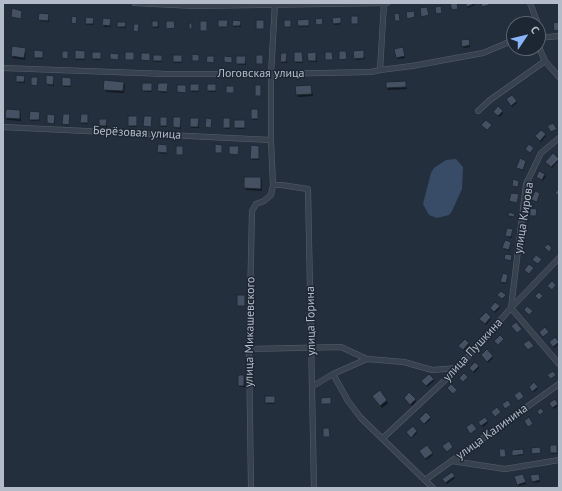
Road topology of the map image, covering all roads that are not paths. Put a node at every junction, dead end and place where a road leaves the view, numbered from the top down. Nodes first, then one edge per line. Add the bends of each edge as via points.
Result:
1 (134, 3) edge
2 (385, 3) edge
3 (530, 3) edge
4 (275, 4) edge
5 (535, 16) edge
6 (559, 36) edge
7 (546, 37) edge
8 (506, 43) edge
9 (543, 56) edge
10 (545, 61) junction
11 (3, 68) edge
12 (380, 70) junction
13 (271, 74) junction
14 (559, 76) edge
15 (478, 111) dead end
16 (3, 127) edge
17 (559, 138) edge
18 (271, 140) junction
19 (273, 185) junction
20 (559, 258) edge
21 (511, 308) junction
22 (312, 348) junction
23 (249, 349) junction
24 (367, 359) junction
25 (559, 364) edge
26 (458, 368) junction
27 (333, 374) junction
28 (559, 384) edge
29 (312, 386) junction
30 (383, 438) junction
31 (559, 460) edge
32 (452, 461) junction
33 (425, 480) junction
34 (251, 488) edge
35 (314, 488) edge
36 (433, 488) edge

1 - 4 street via 194,6
2 - 4 street
2 - 12 street
3 - 5 street
4 - 13 street
6 - 7 street
8 - 12 street, Логовская улица via 483,53
9 - 10 street
10 - 14 street
10 - 15 street
11 - 13 street, Логовская улица via 167,74
12 - 13 street, Логовская улица
13 - 18 street
16 - 18 street, Берёзовая улица
17 - 21 street, улица Кирова via 541,153 526,184
18 - 19 street
19 - 22 street, улица Горина via 308,189
19 - 23 street, улица Микашевского via 271,195 256,204 252,211
20 - 21 street, улица Пушкина
21 - 25 street
21 - 26 street, улица Пушкина
22 - 23 street
22 - 24 street via 341,347
22 - 29 street, улица Горина
23 - 34 street, улица Микашевского
24 - 26 street via 404,362 432,370
24 - 27 street
26 - 30 street, улица Пушкина
27 - 29 street
27 - 30 street via 361,418
28 - 32 street, улица Калинина
29 - 35 street, улица Горина
30 - 33 street
31 - 32 street via 506,468
32 - 33 street, улица Калинина
33 - 36 street

